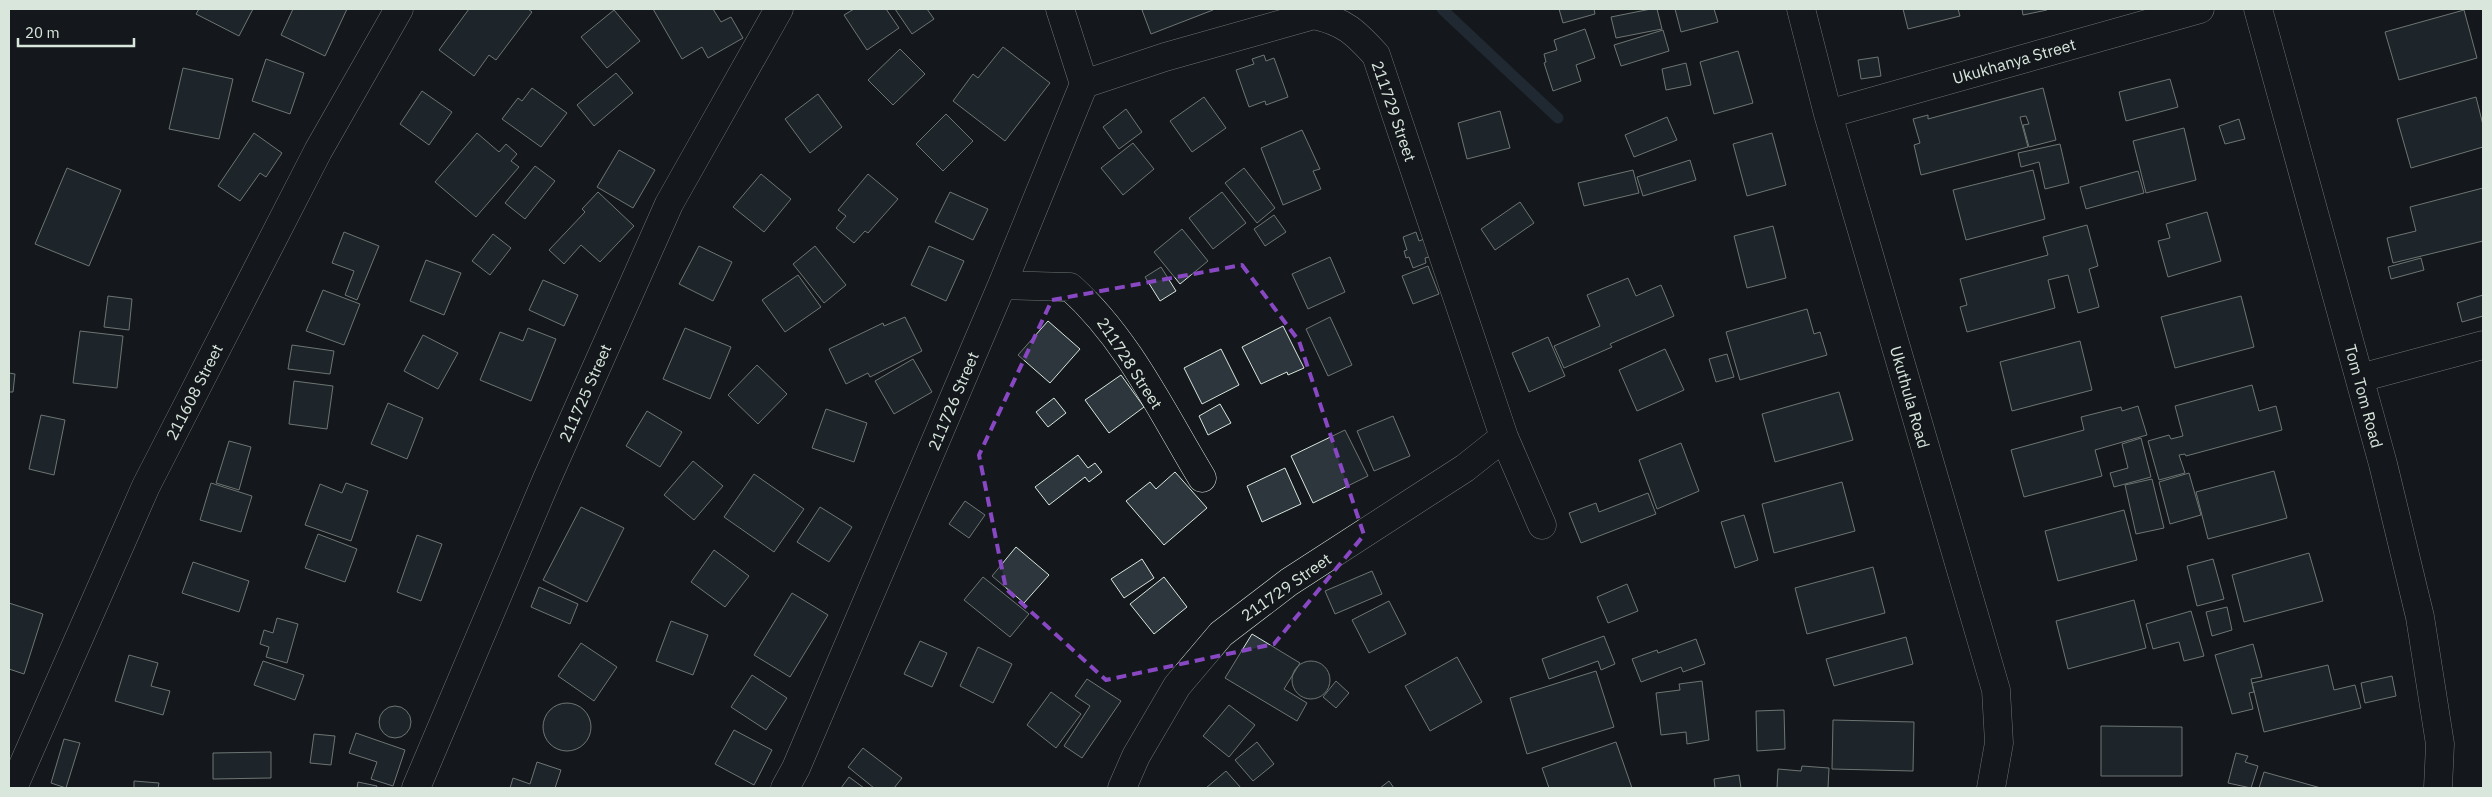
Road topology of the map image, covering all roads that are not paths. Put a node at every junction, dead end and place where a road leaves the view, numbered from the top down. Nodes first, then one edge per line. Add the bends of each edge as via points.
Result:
1 (400, 9) edge
2 (779, 9) edge
3 (1060, 9) edge
4 (1801, 9) edge
5 (2200, 9) edge
6 (2258, 9) edge
7 (1084, 84) junction
8 (1828, 114) junction
9 (1002, 285) junction
10 (2483, 345) edge
11 (2360, 378) junction
12 (1504, 437) junction
13 (1202, 478) dead end
14 (1542, 525) dead end
15 (13, 788) edge
16 (416, 788) edge
17 (785, 788) edge
18 (1122, 788) edge
19 (1991, 788) edge
20 (2438, 788) edge

1 - 15 street, 211608 Street via 318,152 146,486
2 - 16 street, 211725 Street via 669,204 550,472
3 - 7 street
4 - 8 street, Ukuthula Road
5 - 8 street, Ukukhanya Street
6 - 11 street, Tom Tom Road
7 - 9 street, 211726 Street
7 - 12 street, 211729 Street via 1164,57 1314,16 1335,20 1358,35 1376,54
8 - 19 street, Ukuthula Road via 1996,690 1999,743
9 - 13 street, 211728 Street via 1070,287 1092,306 1132,359
9 - 17 street, 211726 Street
10 - 11 street
11 - 20 street, Tom Tom Road via 2420,617 2440,744
12 - 14 street, 211729 Street
12 - 18 street, 211729 Street via 1465,468 1289,582 1221,634 1177,686 1136,756

